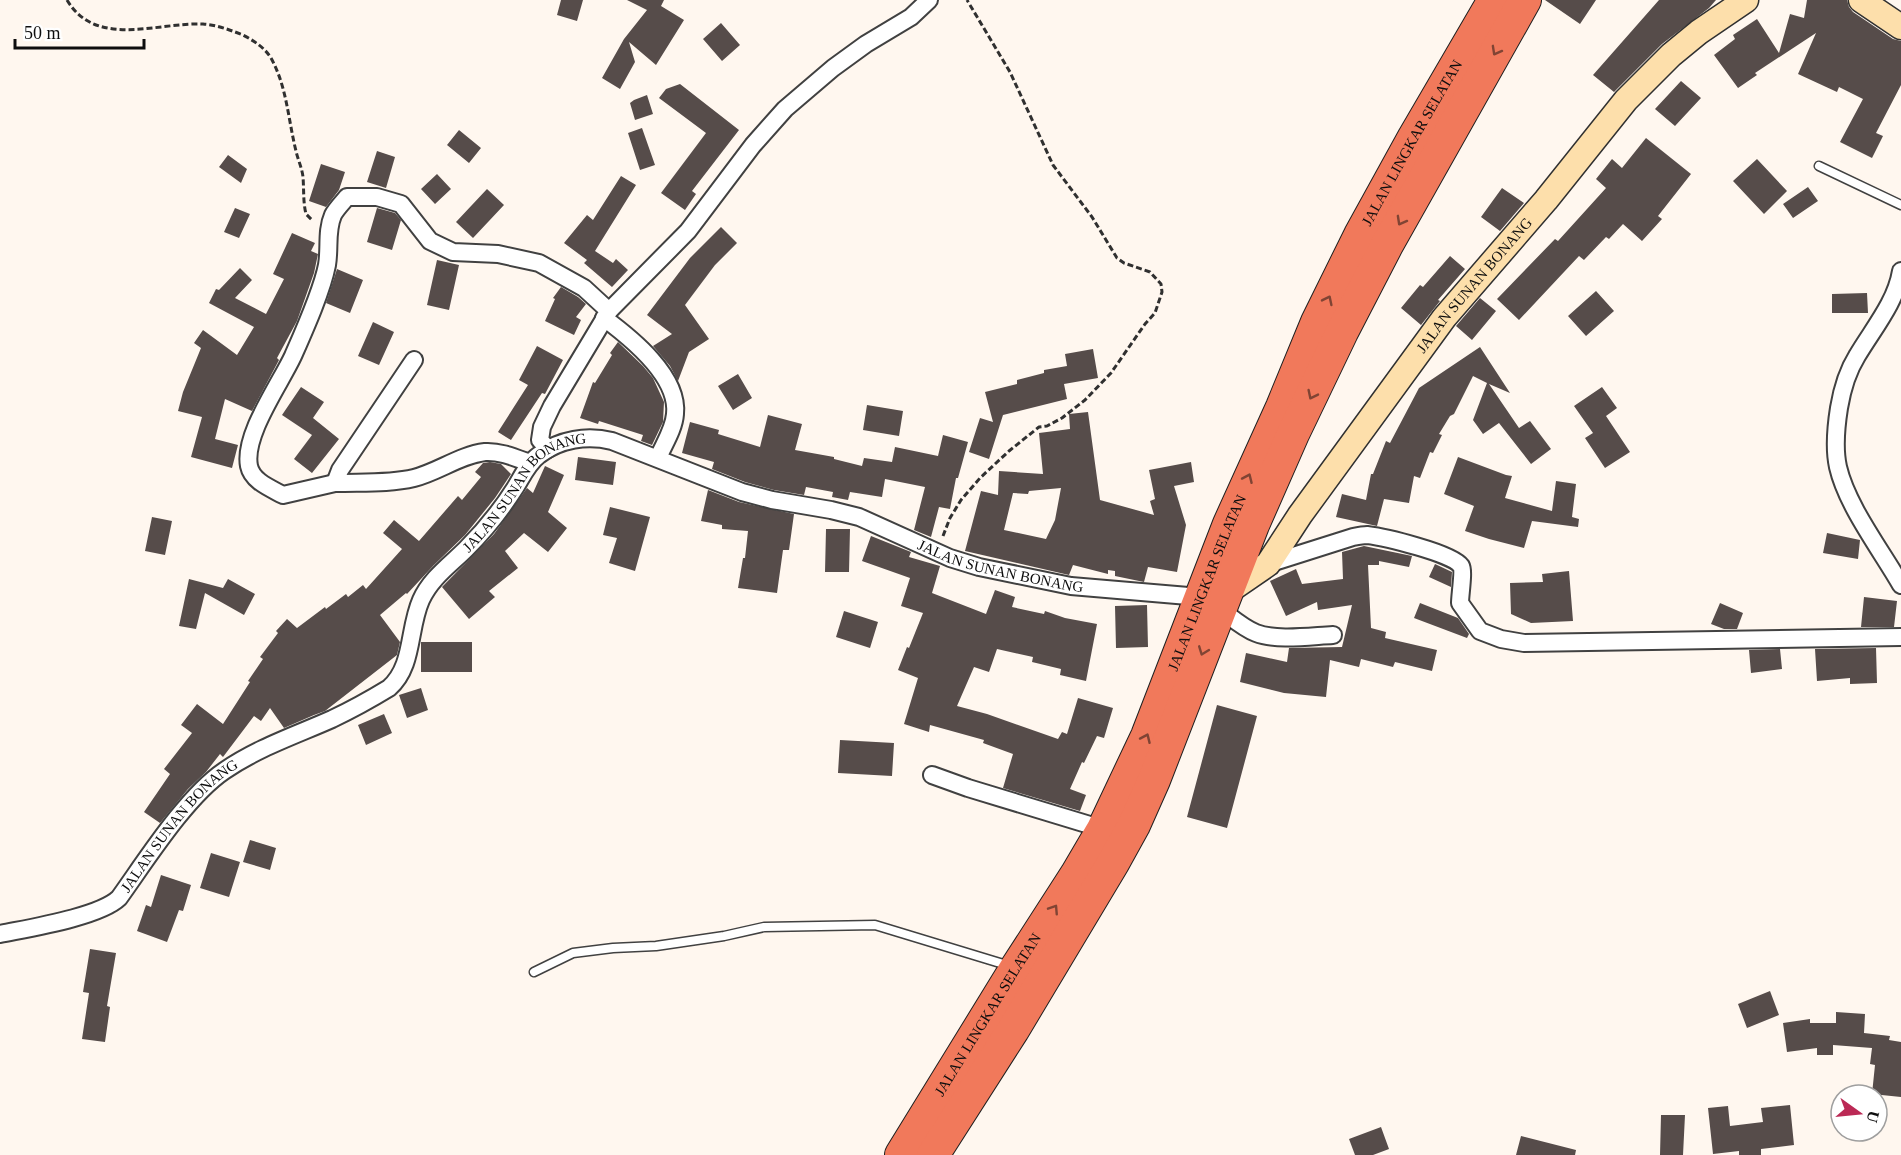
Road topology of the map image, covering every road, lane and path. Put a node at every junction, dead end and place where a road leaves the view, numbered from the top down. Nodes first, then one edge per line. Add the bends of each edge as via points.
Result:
1 (67, 0) edge
2 (929, 0) edge
3 (967, 0) edge
4 (1494, 0) edge
5 (1525, 0) edge
6 (1746, 0) edge
7 (1861, 0) edge
8 (1901, 27) edge
9 (1820, 166) dead end
10 (1901, 205) edge
11 (328, 231) junction
12 (1901, 271) edge
13 (607, 315) junction
14 (414, 360) dead end
15 (548, 449) junction
16 (658, 458) junction
17 (530, 463) junction
18 (334, 483) junction
19 (936, 552) junction
20 (1268, 564) junction
21 (1901, 585) edge
22 (1215, 600) junction
23 (1333, 635) dead end
24 (1901, 637) edge
25 (932, 775) dead end
26 (1103, 829) junction
27 (0, 934) edge
28 (1016, 968) junction
29 (534, 972) dead end
30 (981, 1053) junction
31 (901, 1155) edge
32 (933, 1155) edge

1 - 11 path via 82,18 104,27 126,30 206,24 235,32 264,49 283,85 303,177 306,214
2 - 13 street via 911,17 833,68 785,109 688,231
3 - 19 path via 1010,72 1053,165 1117,258 1150,272 1161,284 1162,292 1155,313 1111,373 1085,400 1062,418 1039,427 980,478 950,518
22 -> 4 highway, JALAN LINGKAR SELATAN via 1229,524 1322,313 1413,137
5 -> 22 highway, JALAN LINGKAR SELATAN via 1342,332
6 - 20 street, JALAN SUNAN BONANG via 1671,55 1626,100 1444,318
7 - 8 street
9 - 10 lane
11 - 13 street via 333,214 347,196 387,199 400,204 430,241 453,252 498,254 539,263 584,288
11 - 18 street via 327,266 293,355 253,433 249,467 259,483 283,495
12 - 21 street via 1889,303 1848,374 1837,417 1836,440 1838,468 1852,504
13 - 15 street via 542,427 540,440
13 - 16 street via 653,361 671,392 675,413
14 - 18 street
15 - 16 street, JALAN SUNAN BONANG via 578,438 597,437
15 - 17 street, JALAN SUNAN BONANG
16 - 19 street, JALAN SUNAN BONANG via 742,492 859,517
17 - 18 street via 485,452 414,478
17 - 27 street, JALAN SUNAN BONANG via 484,530 425,592 405,666 395,682 334,718 224,771 193,800 112,904
19 - 22 street, JALAN SUNAN BONANG via 989,570 1071,586
20 - 22 street, JALAN SUNAN BONANG
20 - 24 street via 1366,535 1430,551 1460,566 1460,603 1480,630 1524,643
22 - 23 street via 1249,630 1262,635
26 -> 22 highway, JALAN LINGKAR SELATAN
22 -> 30 highway, JALAN LINGKAR SELATAN via 1154,780 1134,825 1098,889
25 - 26 street
28 -> 26 highway, JALAN LINGKAR SELATAN
28 - 29 lane via 875,925 764,927 656,946 573,953
28 - 30 highway, JALAN LINGKAR SELATAN
30 - 31 highway, JALAN LINGKAR SELATAN
30 - 32 highway, JALAN LINGKAR SELATAN

